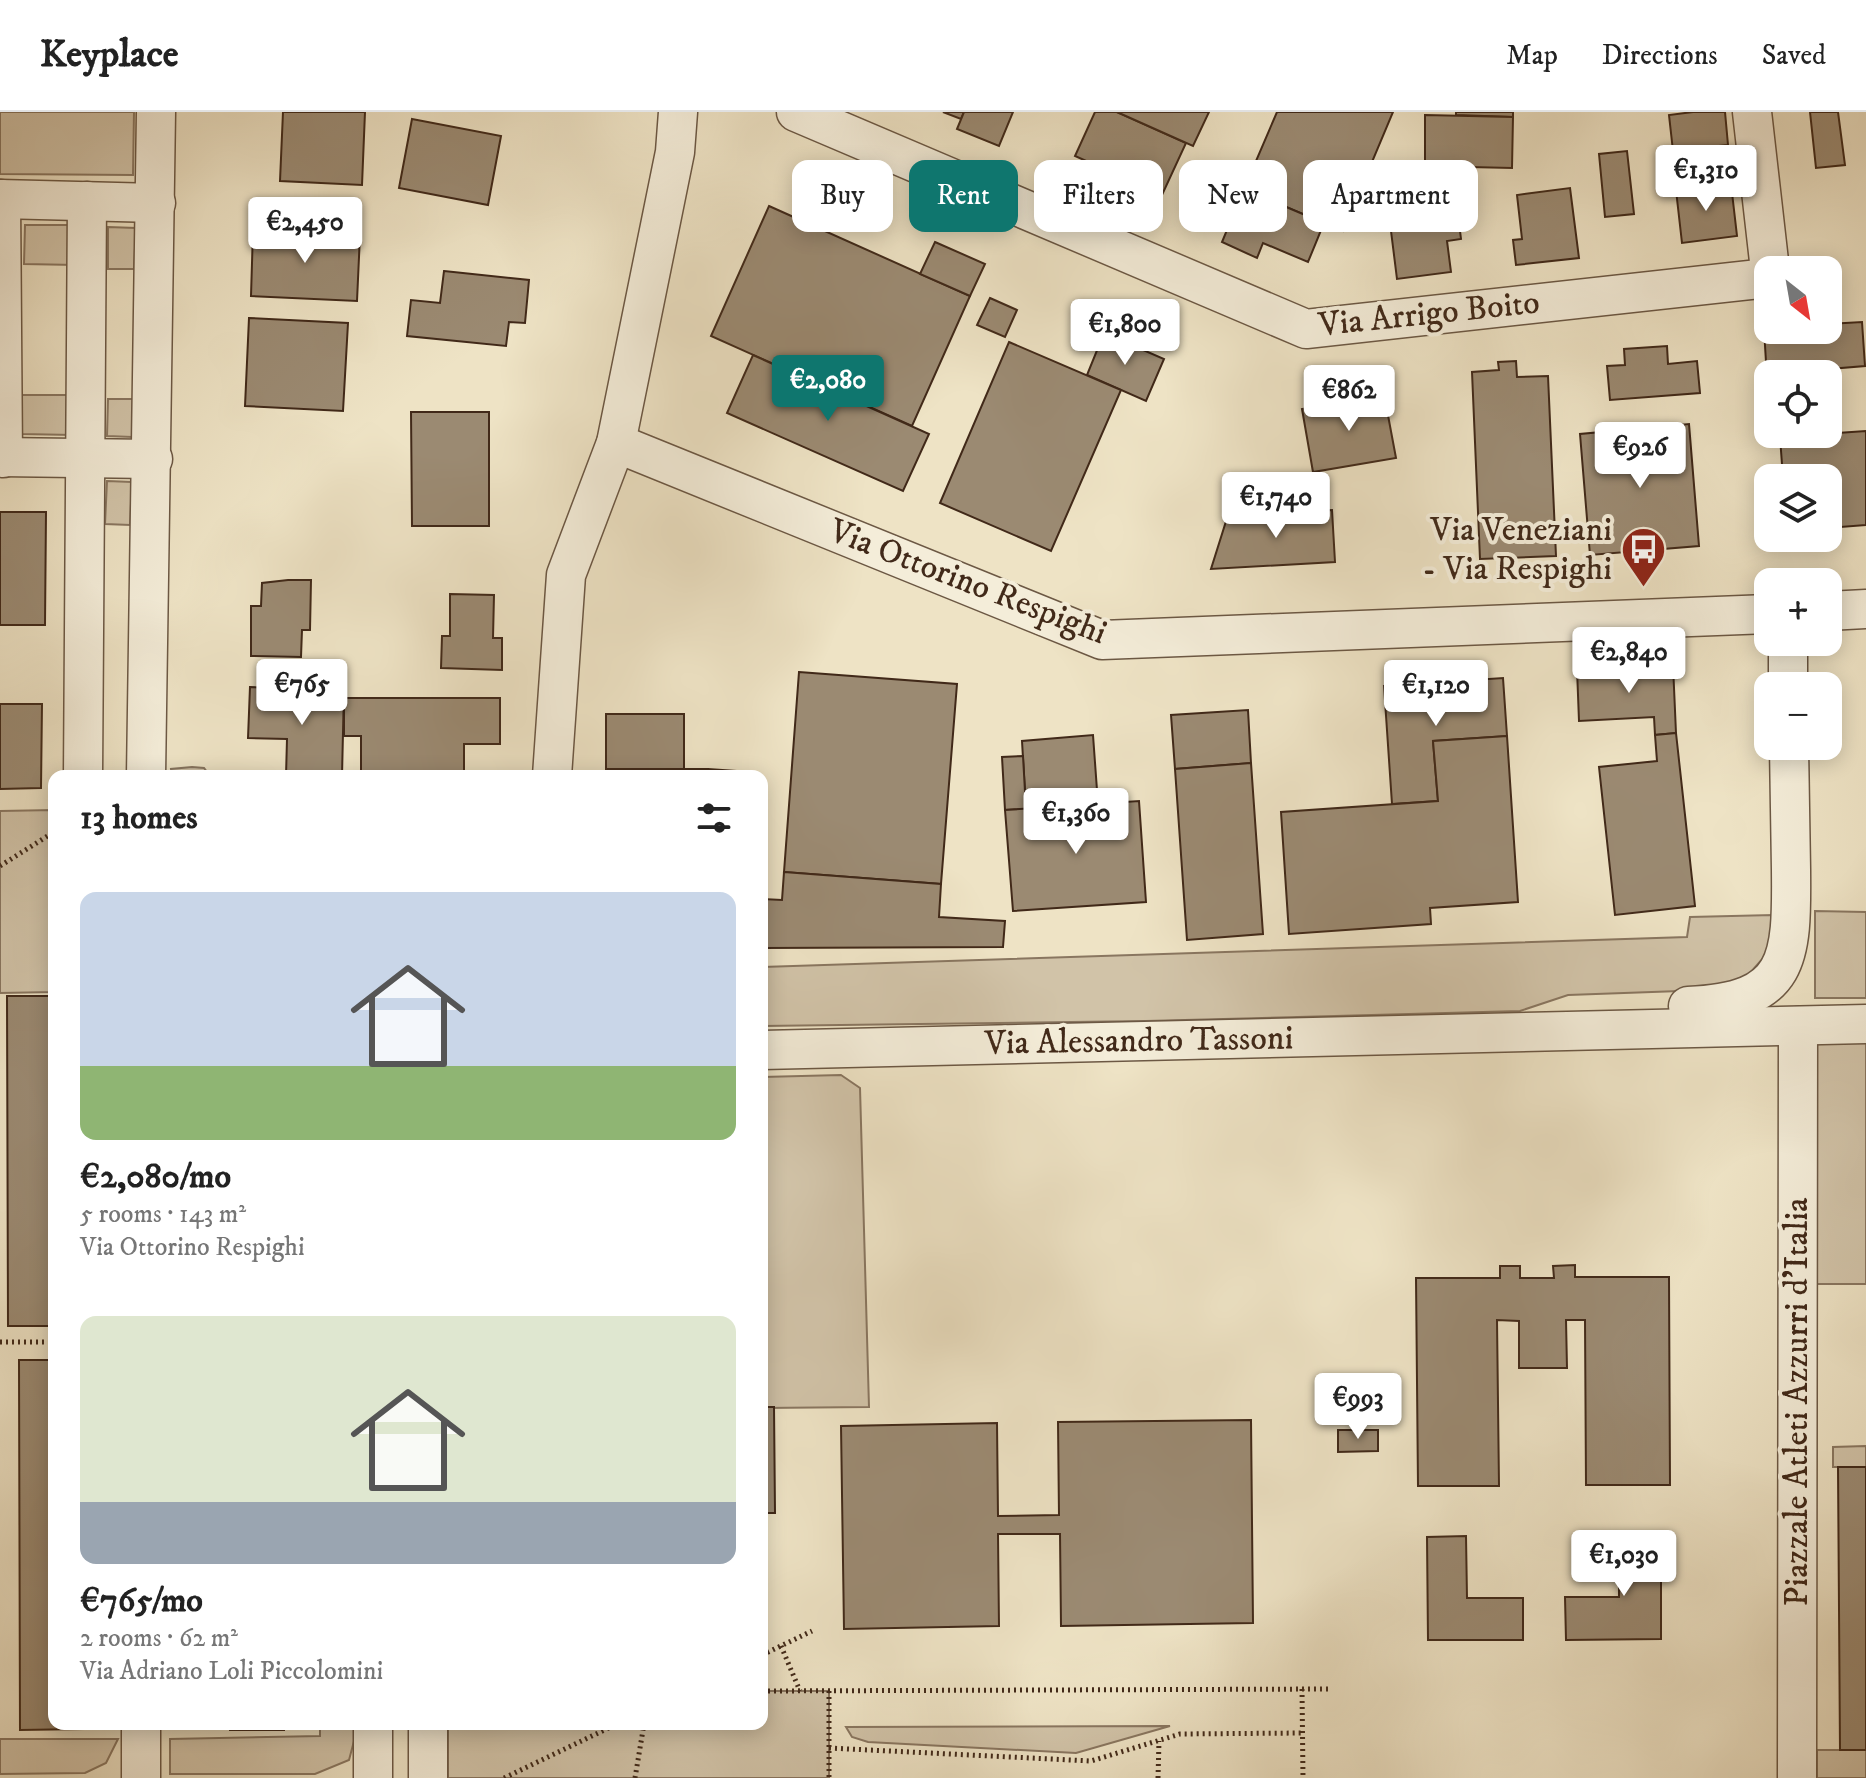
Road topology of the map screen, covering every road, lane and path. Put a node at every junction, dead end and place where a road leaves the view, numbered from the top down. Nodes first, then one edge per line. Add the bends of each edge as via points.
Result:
1 (156, 112) edge
2 (678, 112) edge
3 (796, 112) edge
4 (1752, 112) edge
5 (0, 199) edge
6 (87, 201) junction
7 (156, 203) junction
8 (1768, 256) edge
9 (1754, 280) edge
10 (616, 443) junction
11 (2, 458) edge
12 (85, 458) junction
13 (153, 459) junction
14 (1866, 609) edge
15 (1842, 610) edge
16 (1754, 615) edge
17 (1789, 760) edge
18 (83, 770) edge
19 (146, 770) edge
20 (552, 770) edge
21 (48, 836) edge
22 (0, 866) edge
23 (1866, 1024) edge
24 (1798, 1026) junction
25 (1516, 1032) junction
26 (768, 1050) edge
27 (0, 1342) edge
28 (48, 1342) edge
29 (812, 1631) dead end
30 (781, 1646) junction
31 (768, 1652) edge
32 (1302, 1689) junction
33 (1330, 1689) dead end
34 (768, 1691) edge
35 (800, 1691) junction
36 (829, 1691) junction
37 (141, 1730) edge
38 (373, 1730) edge
39 (428, 1730) edge
40 (604, 1730) edge
41 (643, 1730) edge
42 (1302, 1733) junction
43 (1159, 1741) junction
44 (829, 1748) junction
45 (141, 1778) edge
46 (373, 1778) edge
47 (428, 1778) edge
48 (504, 1778) edge
49 (635, 1778) edge
50 (829, 1778) edge
51 (1158, 1778) edge
52 (1303, 1778) edge
53 (1797, 1778) edge

1 - 7 street
2 - 10 street via 675,152
3 - 9 street, Via Arrigo Boito via 1306,329
4 - 8 street
5 - 6 street
5 - 11 street
6 - 7 street
6 - 12 street
7 - 13 street
10 - 16 street, Via Ottorino Respighi via 1102,640
10 - 20 street via 566,575
11 - 12 street
12 - 13 street
12 - 18 street
13 - 19 street
14 - 15 street
17 - 25 street, Via Alessandro Tassoni via 1791,936 1788,953 1771,979 1732,1003 1581,1009
21 - 22 path
23 - 24 street, Via Alessandro Tassoni
24 - 25 street, Via Alessandro Tassoni
24 - 53 street, Piazzale Atleti Azzurri d'Italia
25 - 26 street, Via Alessandro Tassoni
27 - 28 path
29 - 30 path
30 - 31 path
30 - 35 path
32 - 33 path
32 - 36 path
32 - 42 path
34 - 35 path
35 - 36 path
36 - 44 path
37 - 45 street
38 - 46 street
39 - 47 street
40 - 48 path
41 - 49 path
42 - 43 path via 1180,1734
42 - 52 path
43 - 44 path via 1111,1757 1077,1761
43 - 51 path
44 - 50 path

